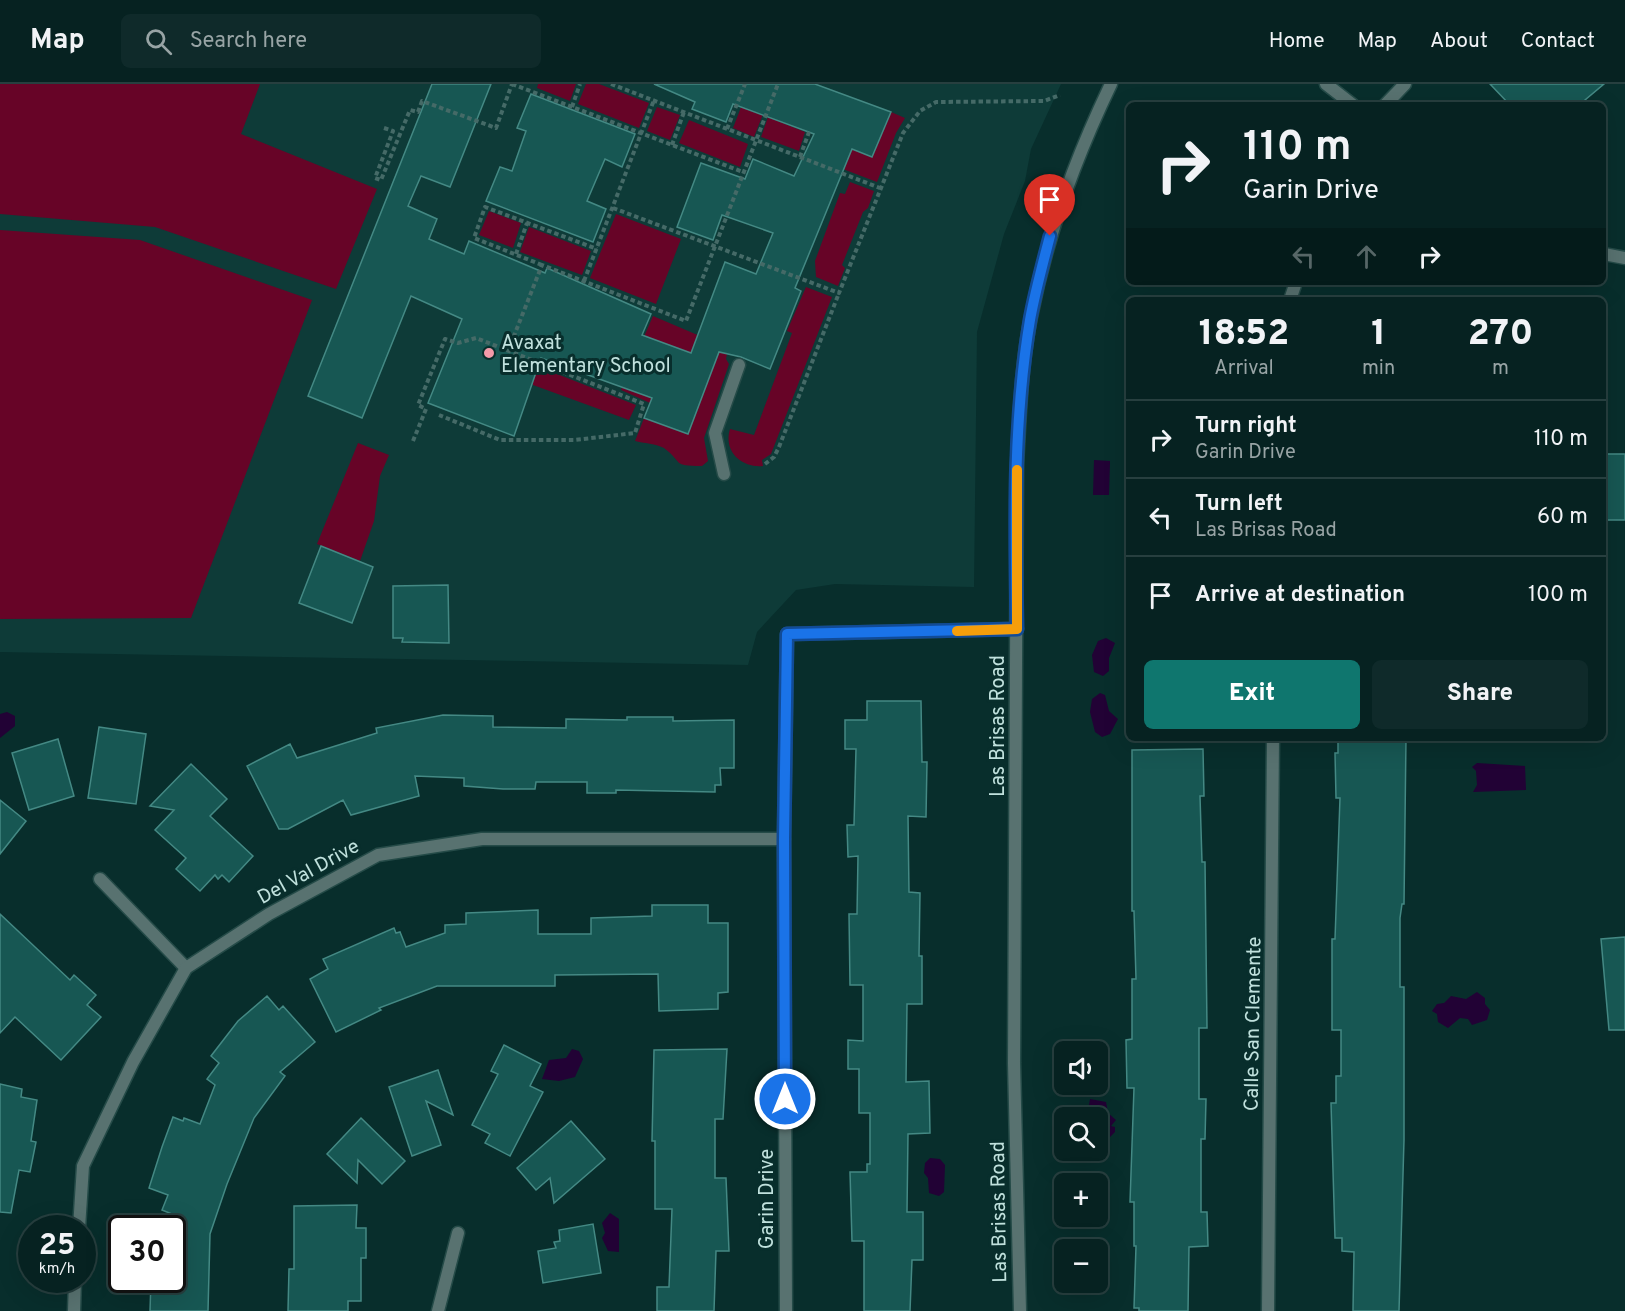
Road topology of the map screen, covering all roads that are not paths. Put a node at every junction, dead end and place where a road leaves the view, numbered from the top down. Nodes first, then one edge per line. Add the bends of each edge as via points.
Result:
1 (1112, 84) edge
2 (1326, 84) edge
3 (1405, 84) edge
4 (1349, 102) edge
5 (1388, 102) edge
6 (1606, 254) edge
7 (1625, 258) edge
8 (740, 365) dead end
9 (724, 474) dead end
10 (1017, 629) junction
11 (1273, 741) edge
12 (784, 839) junction
13 (100, 879) dead end
14 (186, 968) junction
15 (80, 1215) edge
16 (458, 1233) dead end
17 (75, 1293) edge
18 (74, 1311) edge
19 (438, 1311) edge
20 (786, 1311) edge
21 (1020, 1311) edge
22 (1268, 1311) edge

1 - 10 street, Las Brisas Road via 1072,170 1050,236 1030,319 1018,453
2 - 4 street
3 - 5 street
6 - 7 street
8 - 9 street via 715,433
10 - 12 street, Garin Drive via 787,634
10 - 21 street, Las Brisas Road via 1014,1063
11 - 22 street, Calle San Clemente
12 - 14 street, Del Val Drive via 482,839 378,855 269,914
12 - 20 street, Garin Drive
13 - 14 street
14 - 15 street, Del Val Drive via 133,1062 83,1166
16 - 19 street
17 - 18 street

